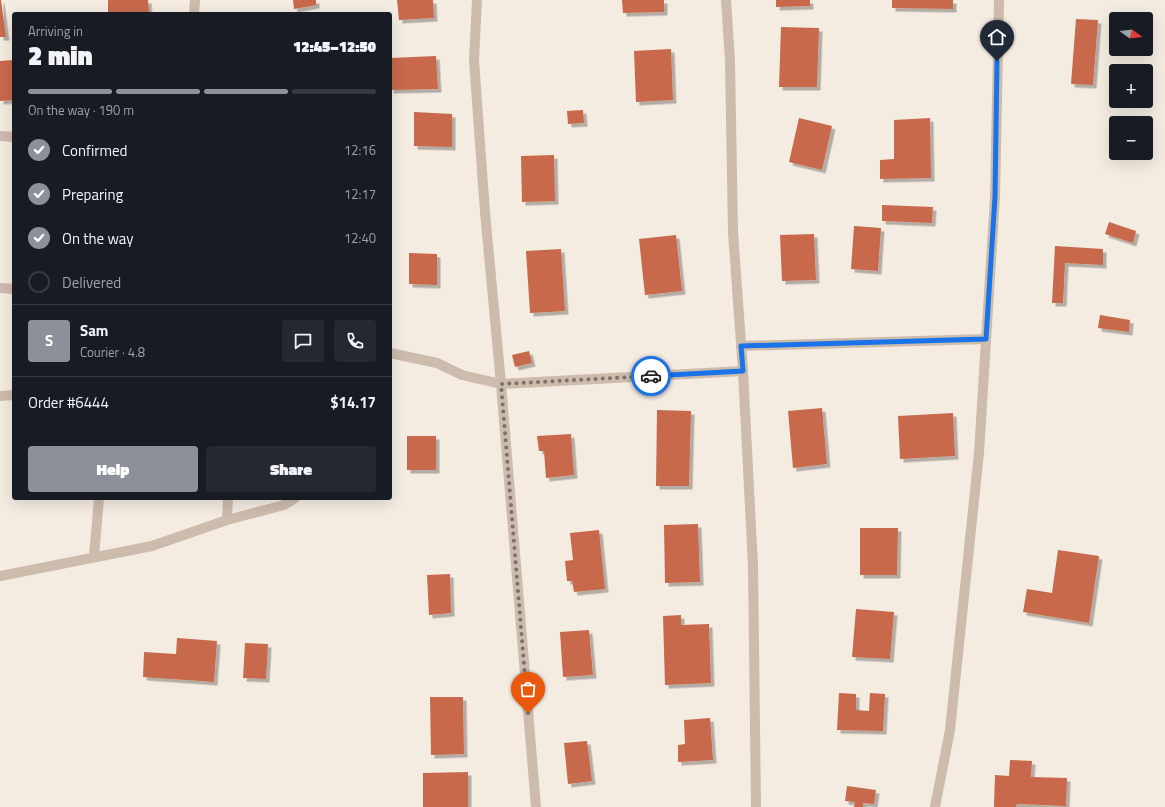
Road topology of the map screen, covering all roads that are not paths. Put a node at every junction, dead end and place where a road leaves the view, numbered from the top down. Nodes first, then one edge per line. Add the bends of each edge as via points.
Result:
1 (195, 0) edge
2 (477, 0) edge
3 (726, 0) edge
4 (999, 0) edge
5 (194, 12) edge
6 (0, 136) edge
7 (12, 137) edge
8 (0, 288) edge
9 (12, 289) edge
10 (986, 339) junction
11 (741, 346) junction
12 (392, 353) edge
13 (743, 371) junction
14 (501, 384) junction
15 (12, 395) edge
16 (0, 396) edge
17 (99, 500) edge
18 (228, 500) edge
19 (292, 500) edge
20 (227, 520) junction
21 (94, 556) junction
22 (0, 576) edge
23 (536, 807) edge
24 (756, 807) edge
25 (935, 807) edge

1 - 5 street
2 - 14 street via 474,60
3 - 11 street via 730,61 733,232
4 - 10 street via 995,197
6 - 7 street
8 - 9 street
10 - 11 street
10 - 25 street via 979,453 950,730
11 - 13 street
12 - 14 street via 437,363 462,374
13 - 14 street
13 - 24 street via 753,566
14 - 23 street
15 - 16 street
17 - 21 street
18 - 20 street
19 - 20 street via 284,505
20 - 21 street via 152,546
21 - 22 street

